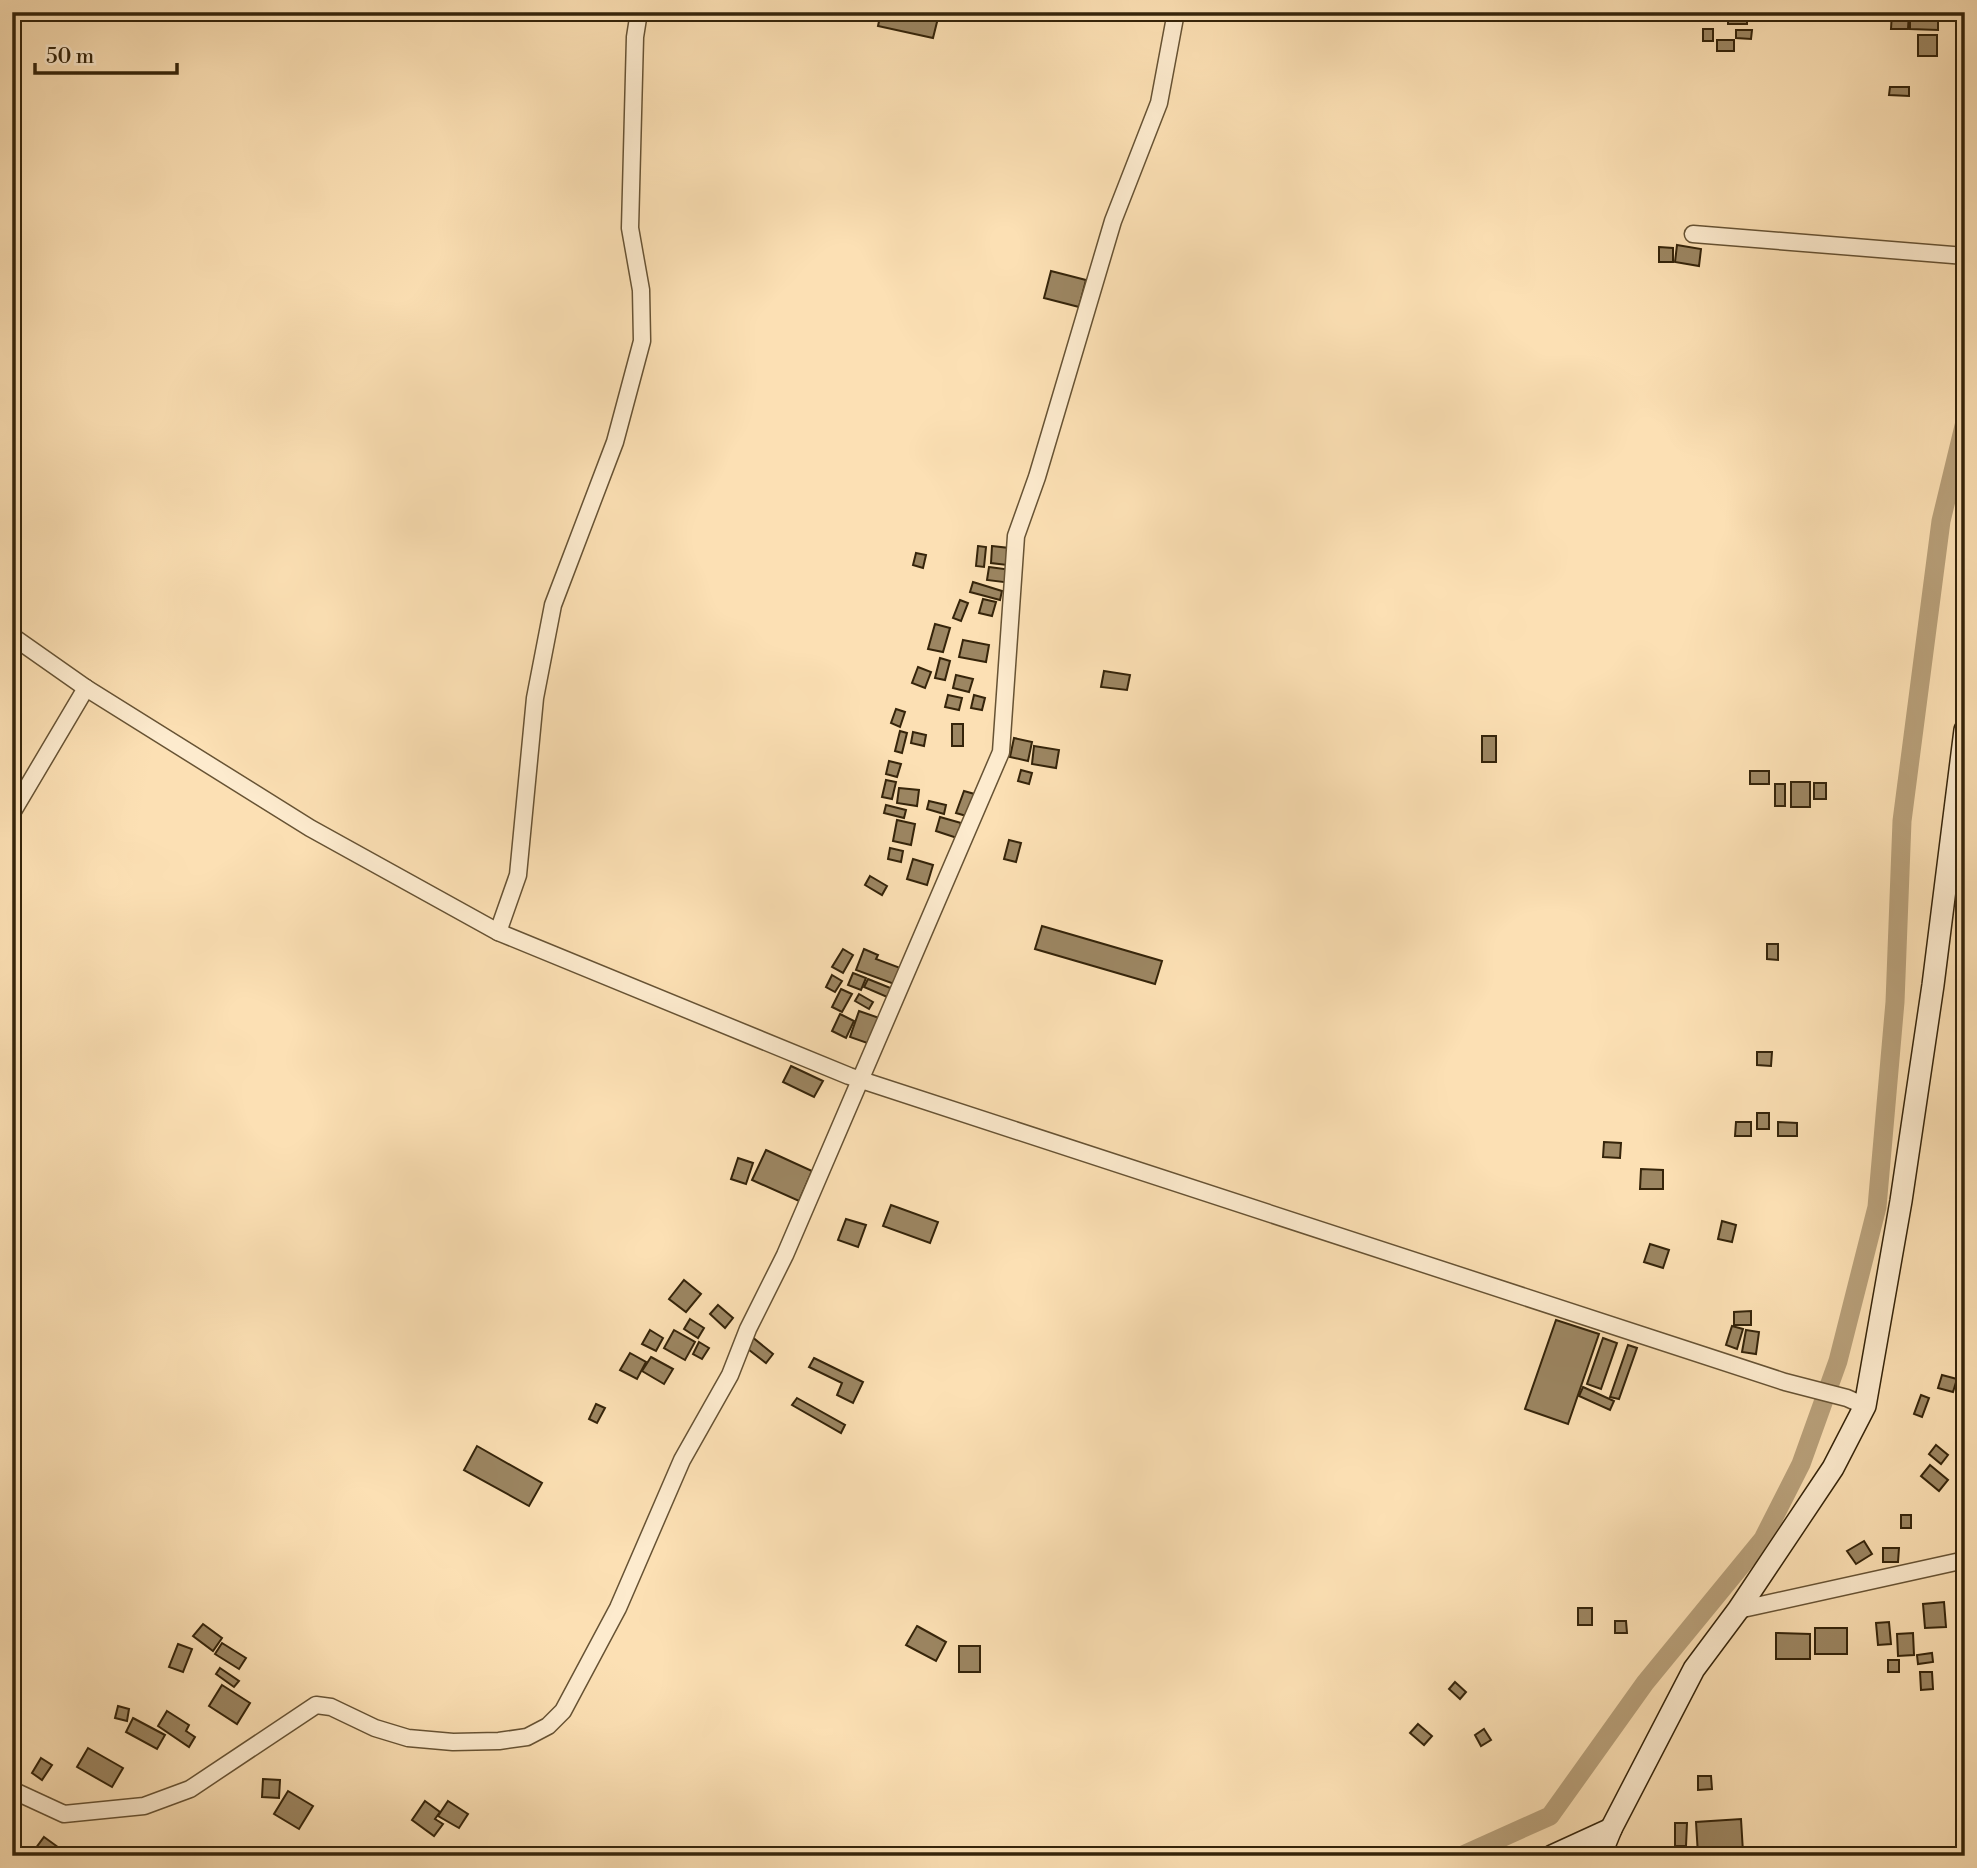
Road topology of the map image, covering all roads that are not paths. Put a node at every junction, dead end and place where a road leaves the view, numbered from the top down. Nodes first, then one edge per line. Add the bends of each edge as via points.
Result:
1 (639, 12) edge
2 (1176, 12) edge
3 (1693, 234) dead end
4 (1965, 256) edge
5 (12, 636) edge
6 (86, 688) junction
7 (1965, 730) edge
8 (12, 813) edge
9 (498, 932) junction
10 (861, 1079) junction
11 (1856, 1402) junction
12 (1965, 1560) edge
13 (1738, 1611) junction
14 (12, 1790) edge
15 (1611, 1829) junction
16 (1552, 1856) edge
17 (1600, 1856) edge

1 - 9 street via 630,228 641,290 642,341 615,442 553,604 535,698 518,875
2 - 10 street via 1159,103 1113,221 1017,536 1001,752
3 - 4 street
5 - 6 street
6 - 8 street
6 - 9 street via 310,828
7 - 11 main road via 1901,1201
9 - 10 street
10 - 11 street
10 - 14 street via 730,1375 681,1460 618,1608 563,1711 548,1726 527,1737 499,1741 408,1738 316,1705 190,1789 144,1806 64,1815
11 - 13 main road via 1833,1468
12 - 13 street
13 - 15 main road via 1694,1669
15 - 16 main road
15 - 17 main road

